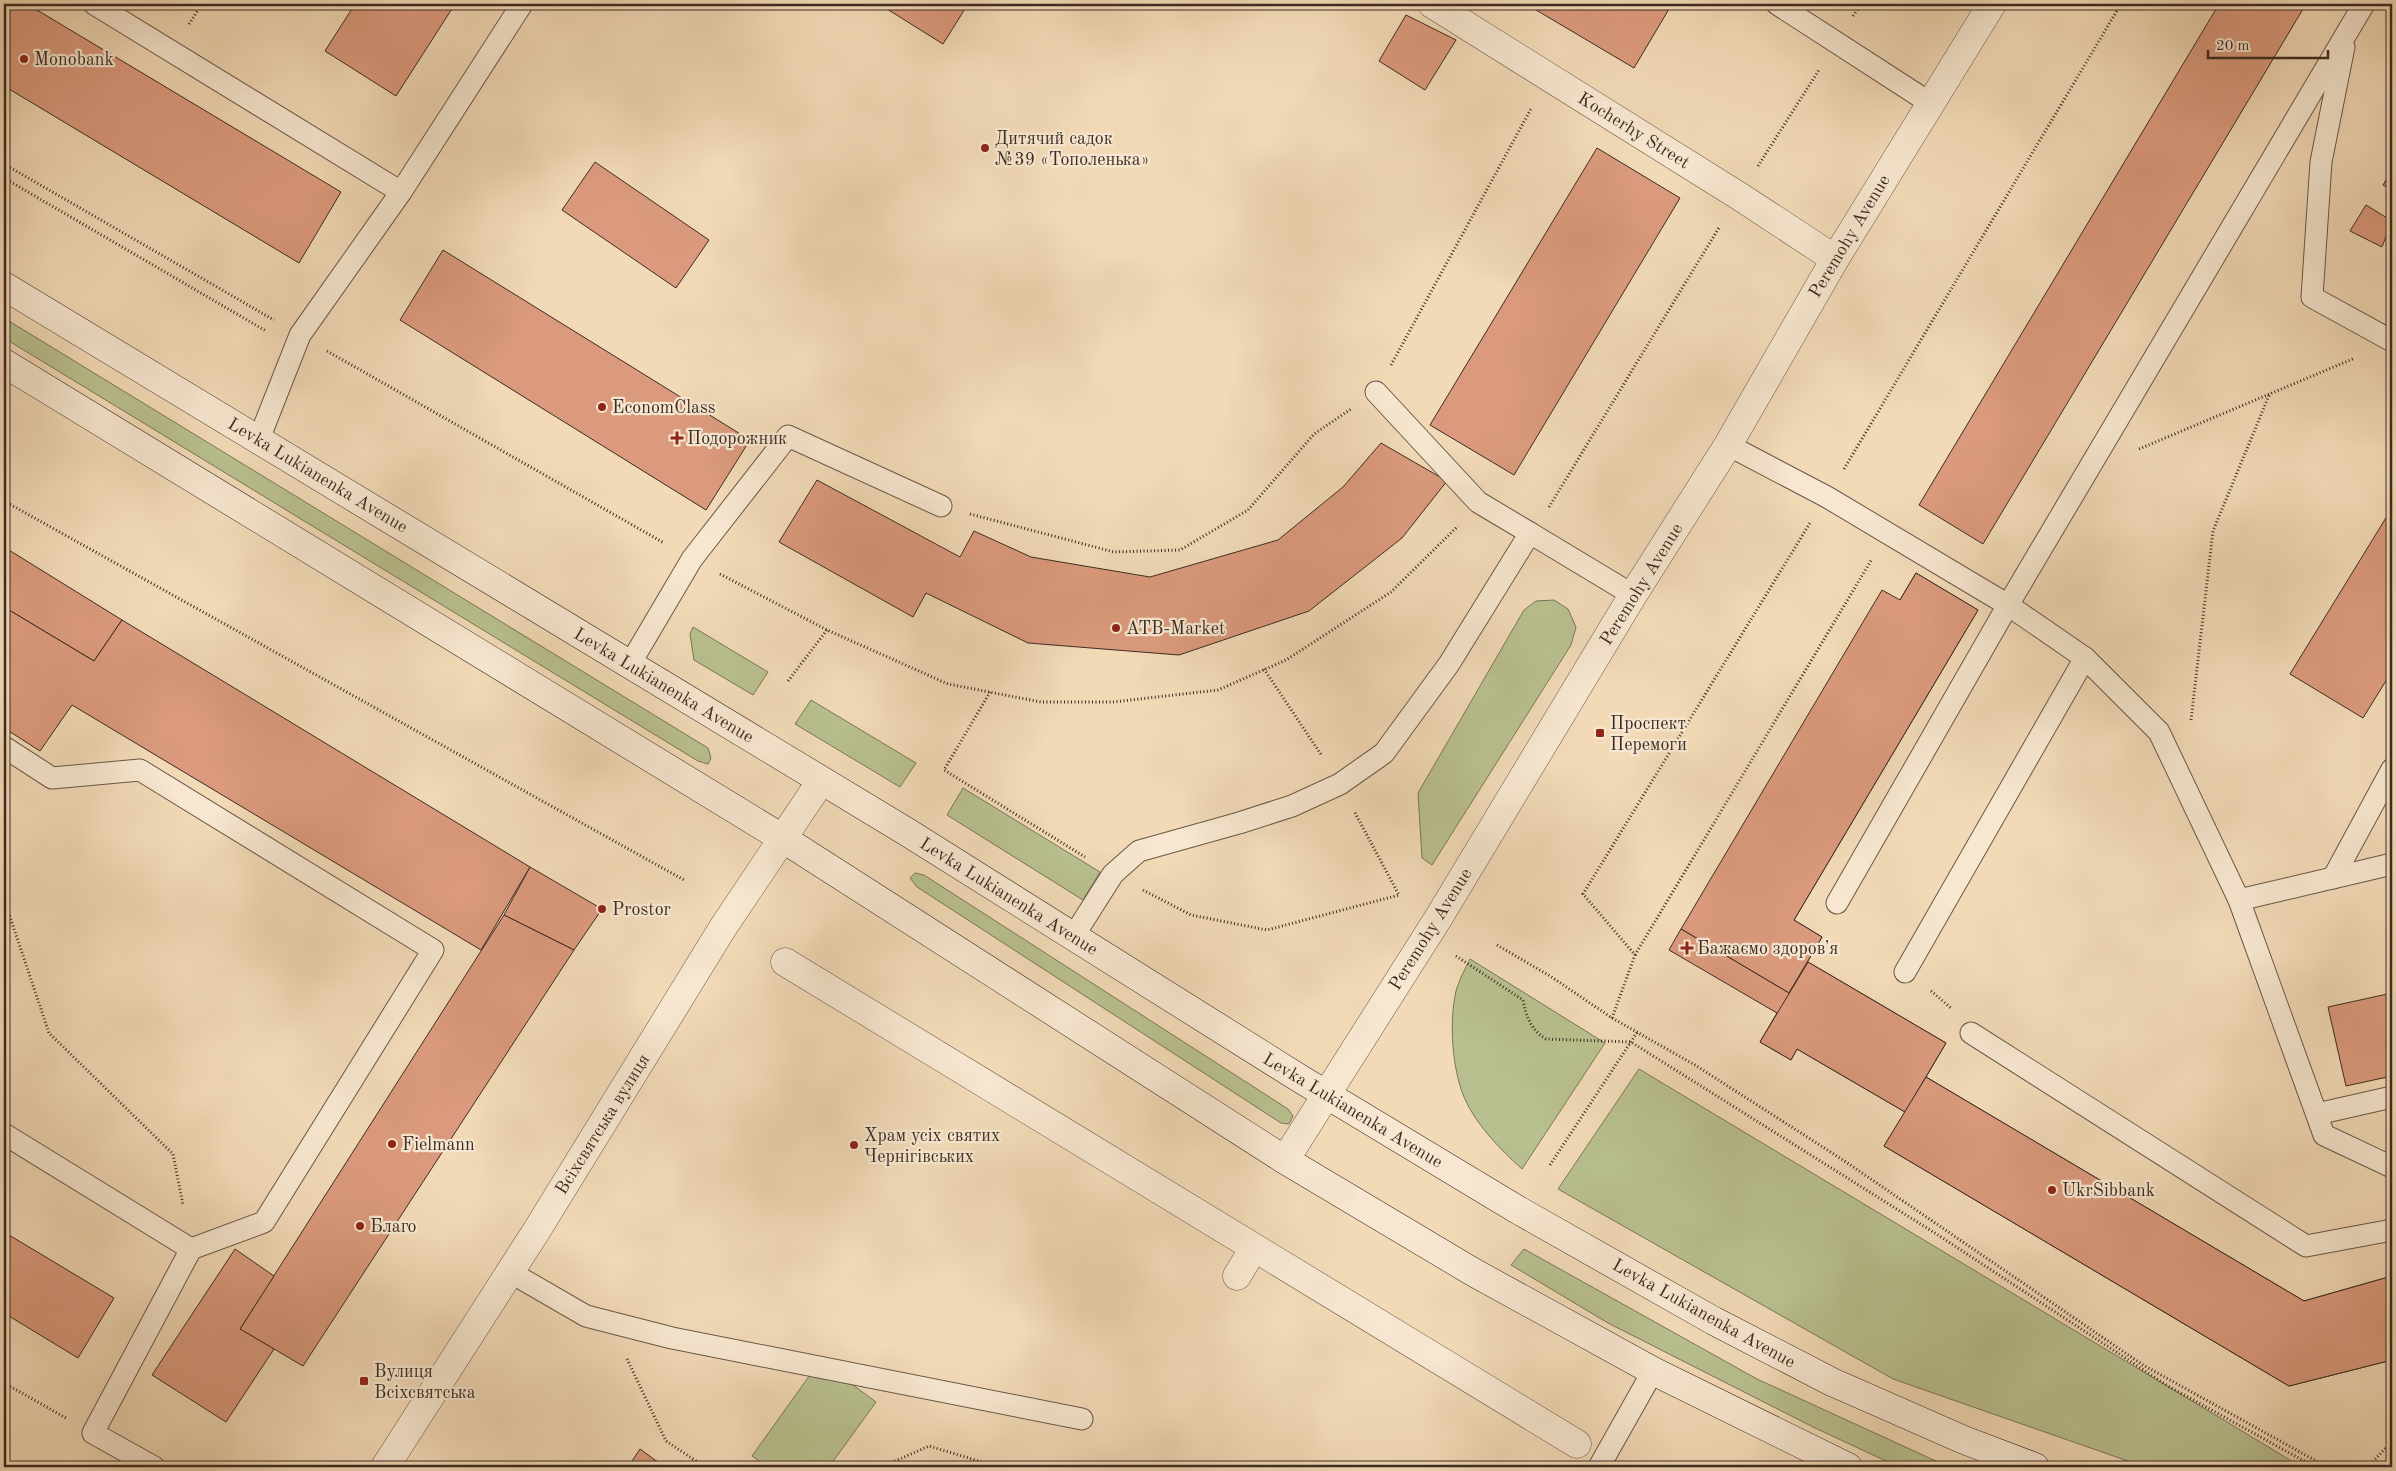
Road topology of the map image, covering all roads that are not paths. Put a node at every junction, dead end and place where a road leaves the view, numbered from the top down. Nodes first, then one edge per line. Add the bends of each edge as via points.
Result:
1 (94, 4) edge
2 (522, 4) edge
3 (1432, 4) edge
4 (1777, 4) edge
5 (1992, 4) edge
6 (2364, 4) edge
7 (2347, 32) junction
8 (1930, 102) junction
9 (401, 192) junction
10 (1835, 259) junction
11 (4, 286) edge
12 (2392, 341) edge
13 (4, 363) edge
14 (1376, 392) road end
15 (258, 439) junction
16 (1728, 445) junction
17 (941, 506) road end
18 (1530, 534) junction
19 (1633, 595) junction
20 (2008, 605) junction
21 (2085, 658) junction
22 (630, 664) junction
23 (4, 747) edge
24 (2392, 769) edge
25 (821, 781) junction
26 (782, 838) junction
27 (2392, 864) edge
28 (2333, 878) junction
29 (2239, 900) junction
30 (1837, 904) dead end
31 (1073, 937) junction
32 (785, 962) dead end
33 (1905, 972) dead end
34 (1971, 1033) dead end
35 (1326, 1095) junction
36 (2392, 1097) edge
37 (2317, 1114) junction
38 (4, 1134) edge
39 (1285, 1160) junction
40 (2392, 1166) edge
41 (2392, 1230) edge
42 (1254, 1248) junction
43 (192, 1249) junction
44 (510, 1272) junction
45 (1237, 1276) dead end
46 (1653, 1371) junction
47 (1082, 1419) dead end
48 (1577, 1444) dead end
49 (154, 1467) edge
50 (385, 1467) edge
51 (1599, 1467) edge
52 (1848, 1467) edge
53 (2035, 1467) edge

1 - 9 lane
2 - 9 lane
3 - 10 main road, Kocherhy Street
4 - 8 lane
5 - 8 main road, Peremohy Avenue
6 - 7 lane
7 - 12 lane via 2322,162 2312,297
7 - 20 lane
8 - 10 main road, Peremohy Avenue
9 - 15 lane via 298,341
10 - 16 main road, Peremohy Avenue
11 - 15 main road, Levka Lukianenka Avenue
13 - 26 main road
14 - 18 lane via 1478,502
15 - 22 main road, Levka Lukianenka Avenue
16 - 19 main road, Peremohy Avenue
16 - 20 lane via 1827,497
17 - 22 lane via 788,436 692,559
18 - 19 lane
18 - 31 lane via 1449,664 1384,753 1340,784 1292,806 1139,851 1113,874
19 - 35 main road, Peremohy Avenue
20 - 21 lane
20 - 30 lane
21 - 29 lane via 2159,732
21 - 33 lane
22 - 25 main road, Levka Lukianenka Avenue
23 - 43 lane via 52,778 140,770 433,950 264,1222
24 - 28 lane
25 - 26 main road, Всіхсвятська вулиця
25 - 31 main road, Levka Lukianenka Avenue
26 - 39 main road
26 - 44 main road, Всіхсвятська вулиця via 722,929
27 - 28 lane
28 - 29 lane
29 - 37 lane
31 - 35 main road, Levka Lukianenka Avenue
32 - 42 main road
34 - 41 lane via 2306,1246
35 - 39 main road, Peremohy Avenue
35 - 53 main road, Levka Lukianenka Avenue via 1518,1210 1714,1321 1832,1382 1964,1440
36 - 37 lane
37 - 40 lane via 2324,1135
38 - 43 lane
39 - 46 main road via 1473,1272
42 - 45 main road
42 - 48 main road
43 - 49 lane via 93,1434
44 - 47 lane via 586,1316 609,1322 682,1340
44 - 50 main road, Всіхсвятська вулиця
46 - 51 lane
46 - 52 main road

